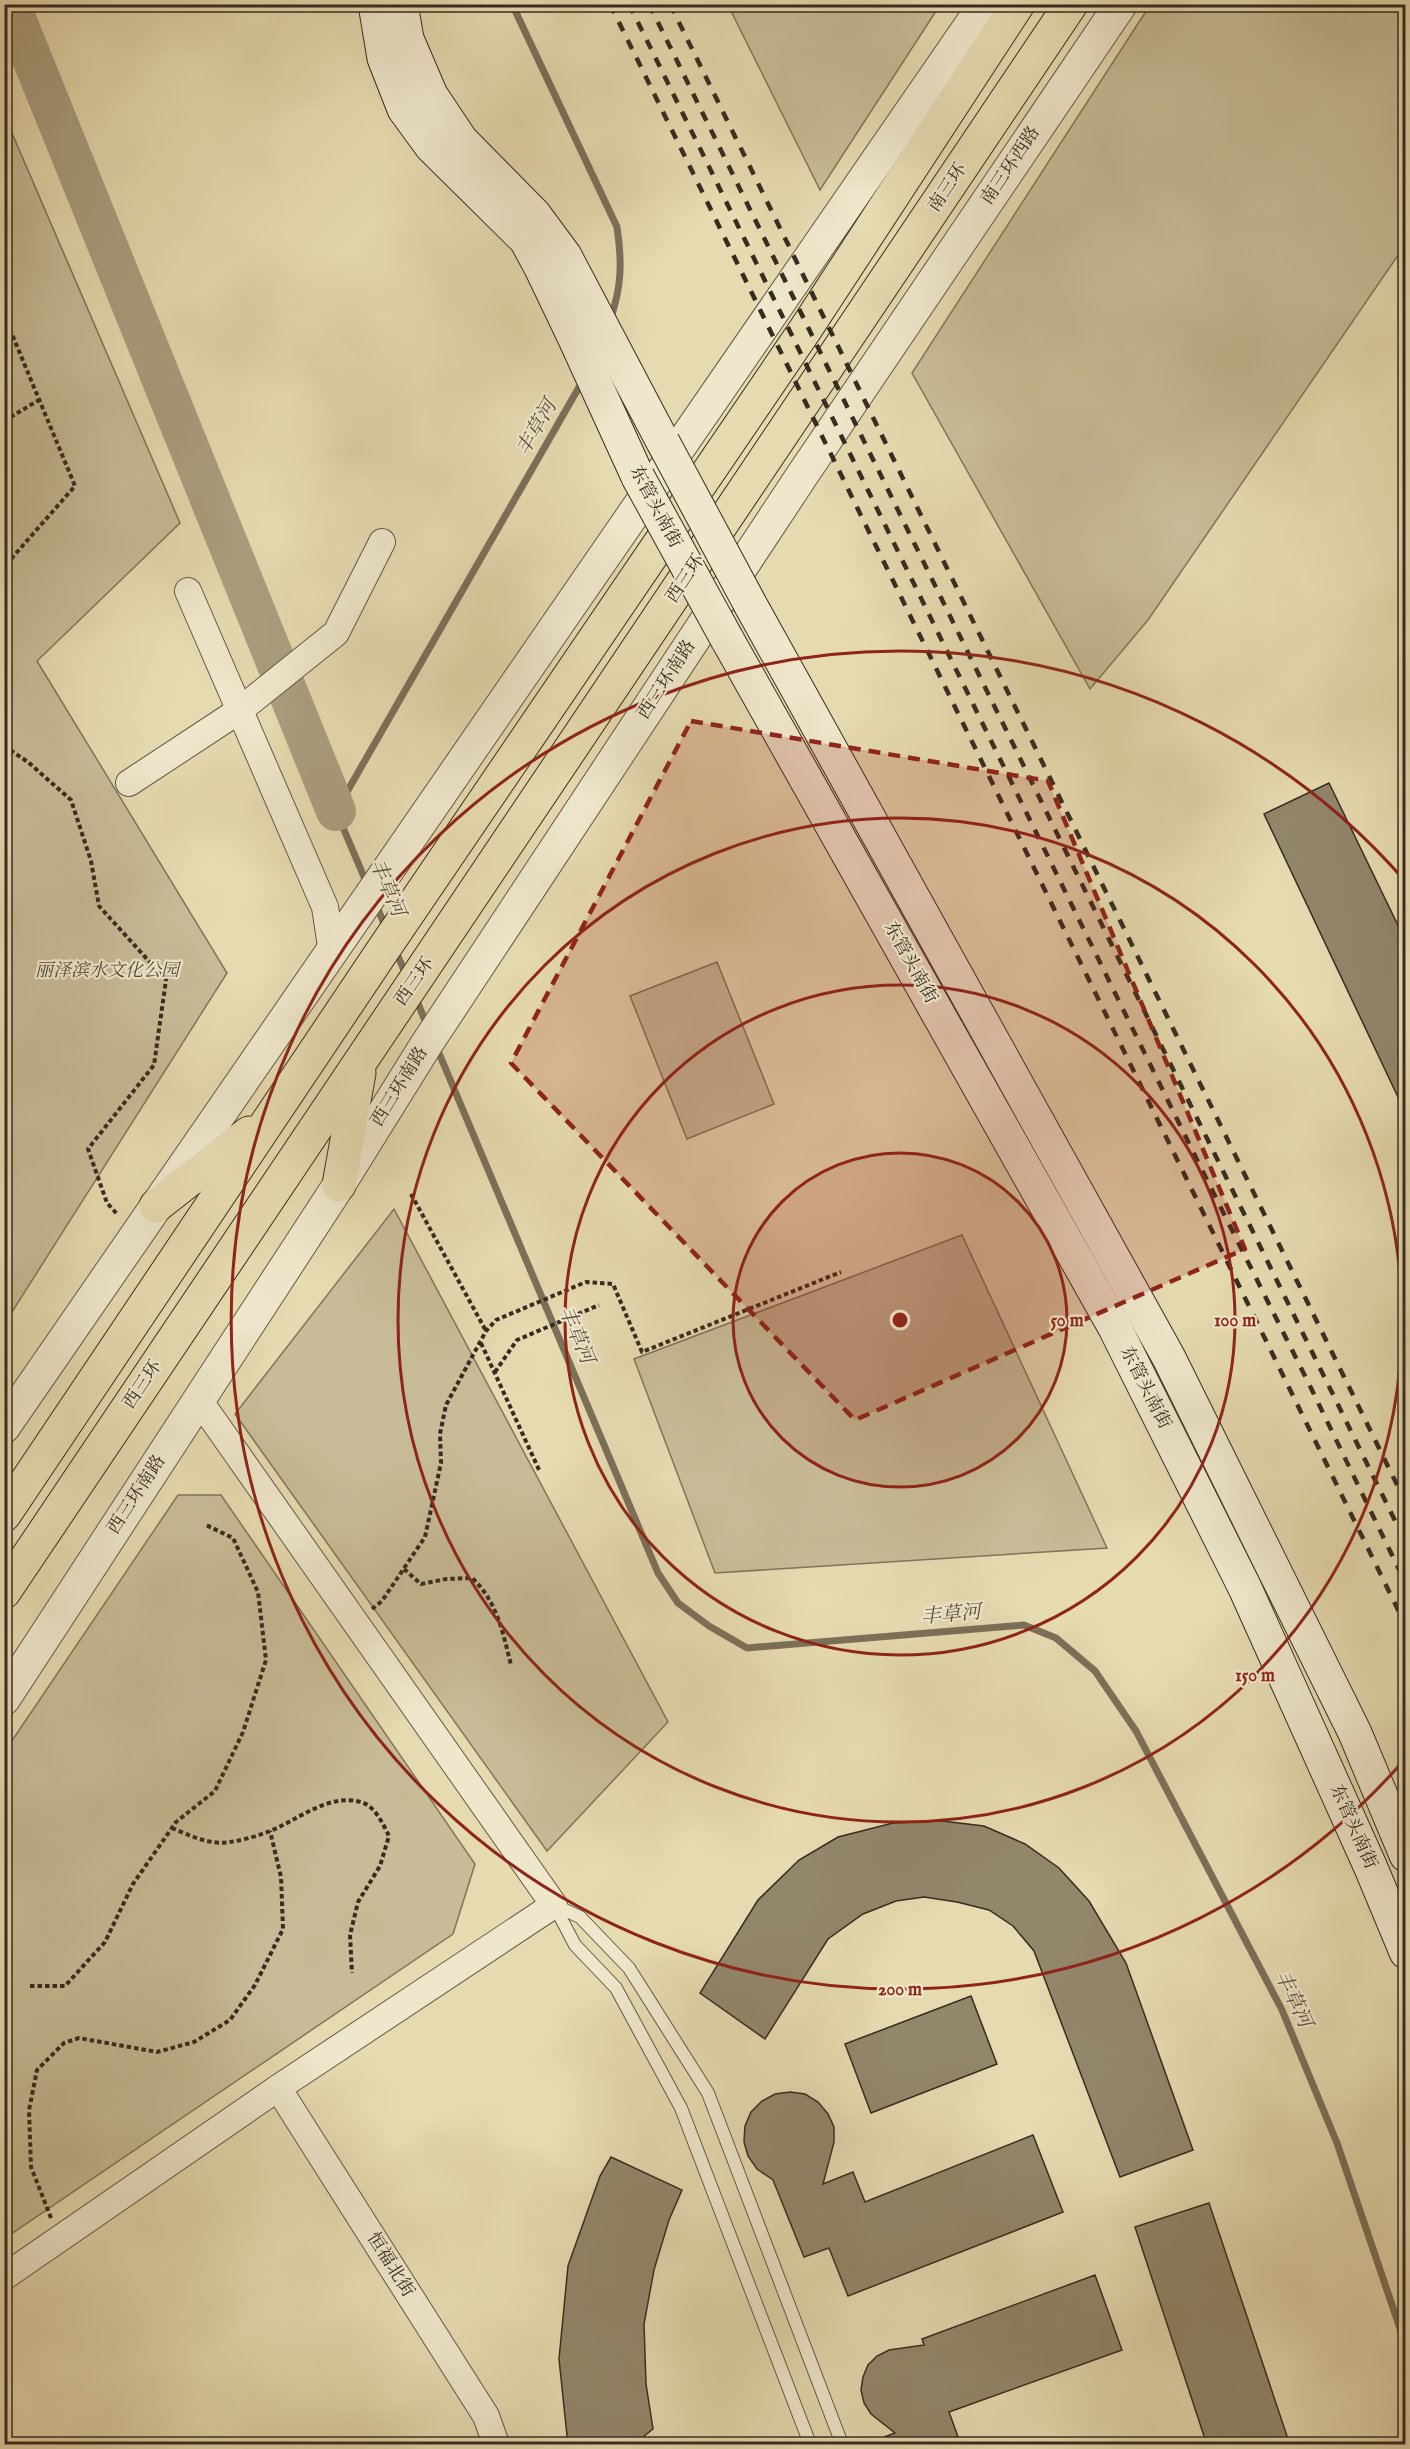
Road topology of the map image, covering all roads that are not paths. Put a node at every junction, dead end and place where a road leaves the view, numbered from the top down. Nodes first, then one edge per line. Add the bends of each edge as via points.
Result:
1 (375, 4) edge
2 (401, 4) edge
3 (985, 4) edge
4 (1018, 4) edge
5 (1071, 4) edge
6 (1121, 4) edge
7 (825, 372) joint
8 (801, 477) joint
9 (382, 542) dead end
10 (188, 591) dead end
11 (240, 710) junction
12 (129, 783) dead end
13 (332, 952) junction
14 (360, 1062) junction
15 (274, 1113) junction
16 (339, 1185) junction
17 (156, 1206) junction
18 (199, 1400) junction
19 (4, 1427) edge
20 (4, 1515) edge
21 (4, 1592) edge
22 (4, 1699) edge
23 (1406, 1855) edge
24 (554, 1905) junction
25 (1406, 1952) edge
26 (278, 2088) junction
27 (4, 2277) edge
28 (496, 2445) edge
29 (810, 2445) edge
30 (842, 2445) edge

1 - 25 main road, 东管头南街, bridge via 384,58 404,109 431,146 526,240 638,477 1115,1328 1245,1587
2 - 23 main road, 东管头南街, bridge via 407,39 431,95 461,140 534,214 565,256 750,604 1169,1358 1355,1733
3 - 13 street
4 - 15 highway via 805,330
5 - 7 highway, 南三环
6 - 8 street, 南三环西路
7 - 14 highway, 西三环
8 - 16 street, 西三环南路 via 426,1045
9 - 11 street via 336,633
10 - 11 street
11 - 12 street
11 - 13 street via 324,907
13 - 17 street
14 - 16 highway
14 - 21 highway, 西三环
15 - 17 highway
15 - 20 highway
16 - 18 street, 西三环南路
17 - 19 street
18 - 22 street, 西三环南路
18 - 24 street
24 - 26 street
24 - 29 lane via 575,1945 616,1988 681,2108
24 - 30 lane via 580,1917 629,1968 708,2093
26 - 27 street
26 - 28 street, 恒福北街 via 486,2416

